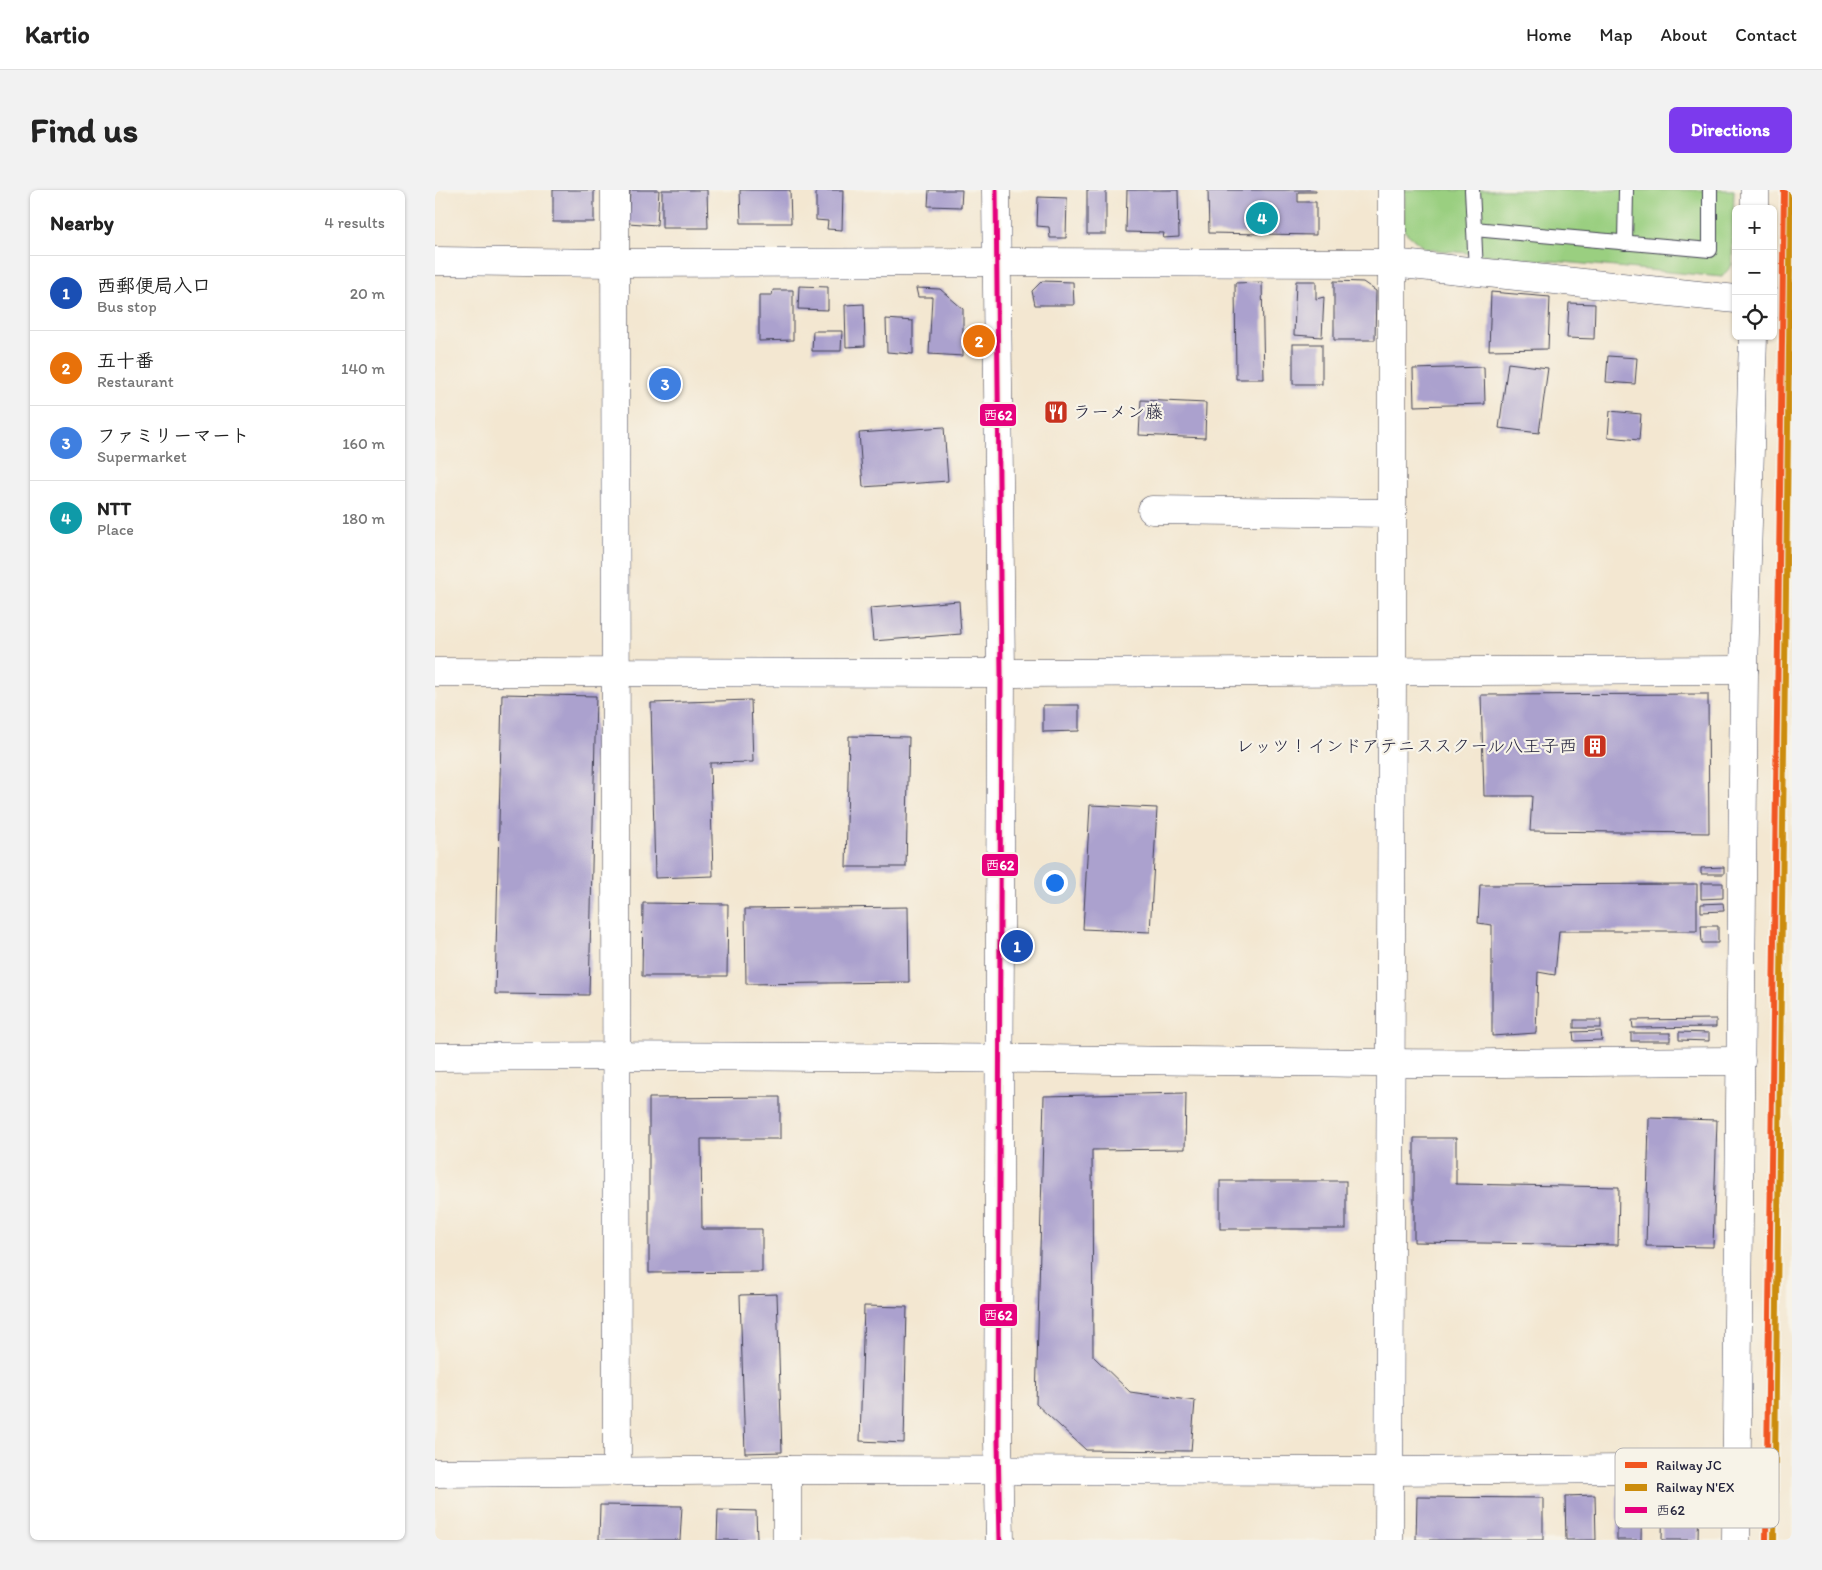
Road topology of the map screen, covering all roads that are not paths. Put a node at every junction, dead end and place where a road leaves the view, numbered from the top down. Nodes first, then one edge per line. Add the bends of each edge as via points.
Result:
1 (615, 190) edge
2 (996, 190) edge
3 (1392, 190) edge
4 (1472, 190) edge
5 (1626, 190) edge
6 (1710, 190) edge
7 (1755, 190) edge
8 (1755, 205) edge
9 (1474, 229) junction
10 (1625, 243) junction
11 (435, 261) edge
12 (616, 262) junction
13 (996, 262) junction
14 (1392, 263) junction
15 (1476, 272) junction
16 (1732, 298) edge
17 (1777, 303) edge
18 (1792, 305) edge
19 (1753, 340) edge
20 (1152, 510) dead end
21 (1392, 513) junction
22 (1744, 670) junction
23 (435, 672) edge
24 (616, 672) junction
25 (1393, 672) junction
26 (1001, 673) junction
27 (616, 1056) junction
28 (435, 1057) edge
29 (999, 1058) junction
30 (1741, 1061) junction
31 (1391, 1063) junction
32 (1737, 1448) edge
33 (1615, 1469) edge
34 (787, 1470) junction
35 (1389, 1471) junction
36 (617, 1472) junction
37 (999, 1472) junction
38 (435, 1473) edge
39 (787, 1540) edge
40 (1001, 1540) edge
41 (1389, 1540) edge

1 - 12 street
2 - 13 street
3 - 14 street
4 - 9 lane
5 - 10 lane
6 - 10 lane via 1710,250
7 - 8 street
9 - 10 lane
9 - 15 lane
11 - 12 street
12 - 13 street
12 - 24 street
13 - 14 street
13 - 26 street
14 - 15 street
14 - 21 street
15 - 16 street
17 - 18 street
19 - 22 street
20 - 21 street
21 - 25 street
22 - 25 street
22 - 30 street
23 - 24 street
24 - 26 street
24 - 27 street
25 - 26 street
25 - 31 street
26 - 29 street
27 - 28 street
27 - 29 street
27 - 36 street
29 - 31 street
29 - 37 street
30 - 31 street
30 - 32 street
31 - 35 street
33 - 35 street
34 - 36 street
34 - 37 street
34 - 39 street
35 - 37 street
35 - 41 street
36 - 38 street
37 - 40 street

